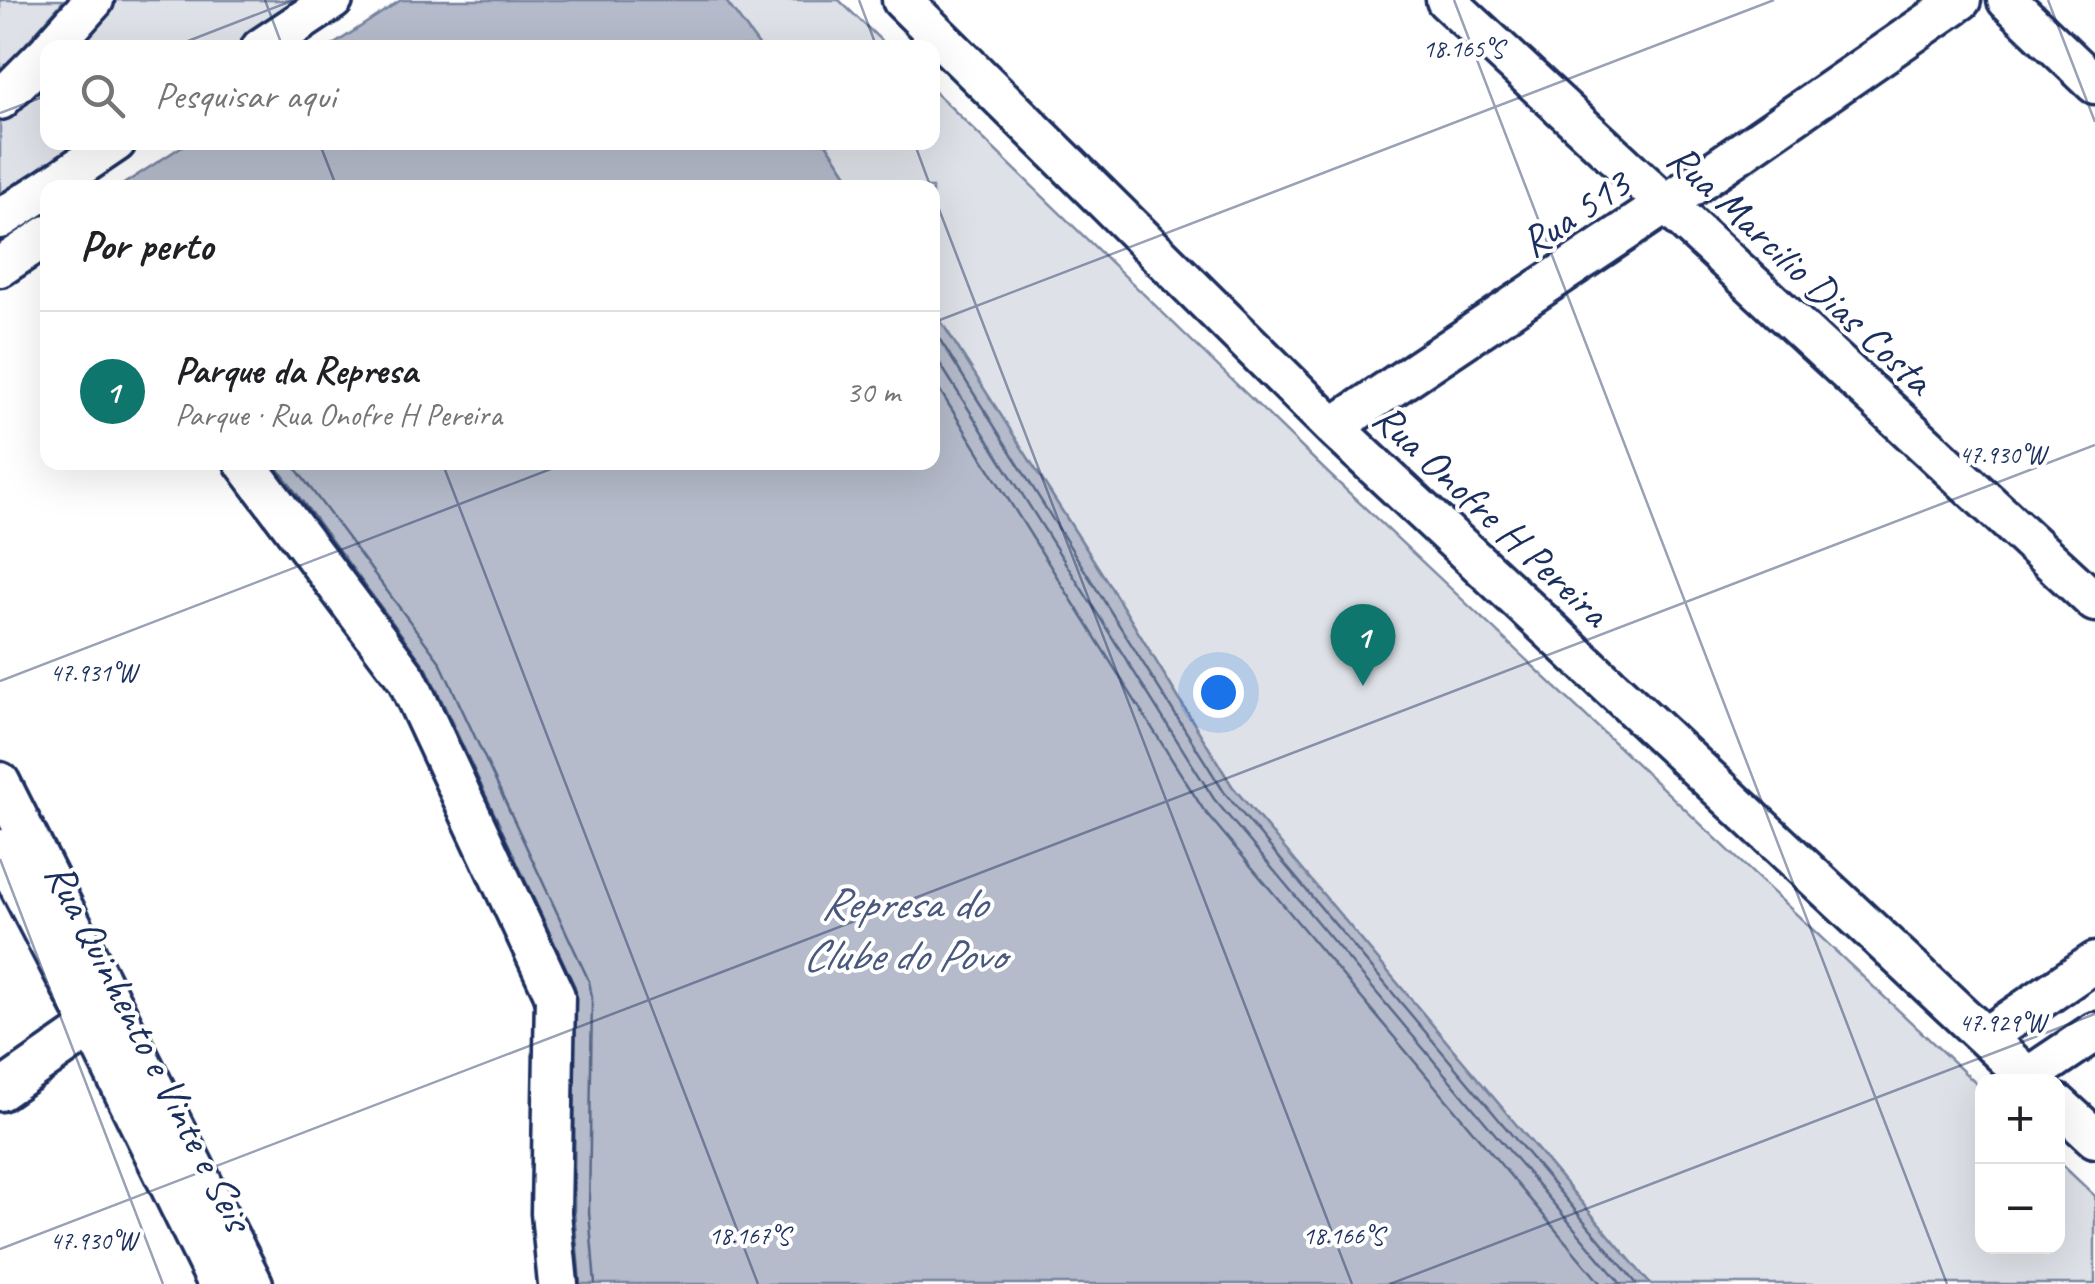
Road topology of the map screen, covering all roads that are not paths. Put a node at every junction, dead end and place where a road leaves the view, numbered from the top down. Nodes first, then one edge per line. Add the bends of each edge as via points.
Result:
1 (94, 0) edge
2 (333, 0) edge
3 (902, 0) edge
4 (1446, 0) edge
5 (1961, 0) edge
6 (2007, 0) edge
7 (58, 40) edge
8 (272, 40) edge
9 (40, 59) edge
10 (2095, 84) edge
11 (0, 100) edge
12 (104, 150) edge
13 (60, 180) edge
14 (40, 193) edge
15 (1666, 204) junction
16 (0, 219) edge
17 (40, 240) edge
18 (0, 266) edge
19 (1334, 427) junction
20 (250, 470) edge
21 (2095, 602) edge
22 (0, 782) edge
23 (0, 849) edge
24 (2095, 962) edge
25 (92, 1026) junction
26 (2095, 1032) edge
27 (1985, 1036) junction
28 (2026, 1074) edge
29 (2038, 1074) edge
30 (0, 1090) edge
31 (2065, 1110) edge
32 (2095, 1138) edge
33 (218, 1284) edge
34 (253, 1284) edge
35 (558, 1284) edge

1 - 7 street
2 - 8 street
3 - 19 street, Rua Onofre H Pereira
4 - 15 street, Rua Marcilio Dias Costa
5 - 15 street, Rua 513
6 - 10 street
9 - 11 street
12 - 13 street
14 - 16 street
15 - 19 street, Rua 513
15 - 21 street, Rua Marcilio Dias Costa
17 - 18 street
19 - 27 street, Rua Onofre H Pereira
20 - 35 street via 407,680 555,996 552,1213
22 - 34 street
23 - 25 street, Rua Quinhento e Vinte e Seis
24 - 27 street
25 - 30 street
25 - 33 street, Rua Quinhento e Vinte e Seis
26 - 29 street
27 - 28 street, Rua Onofre H Pereira
31 - 32 street

